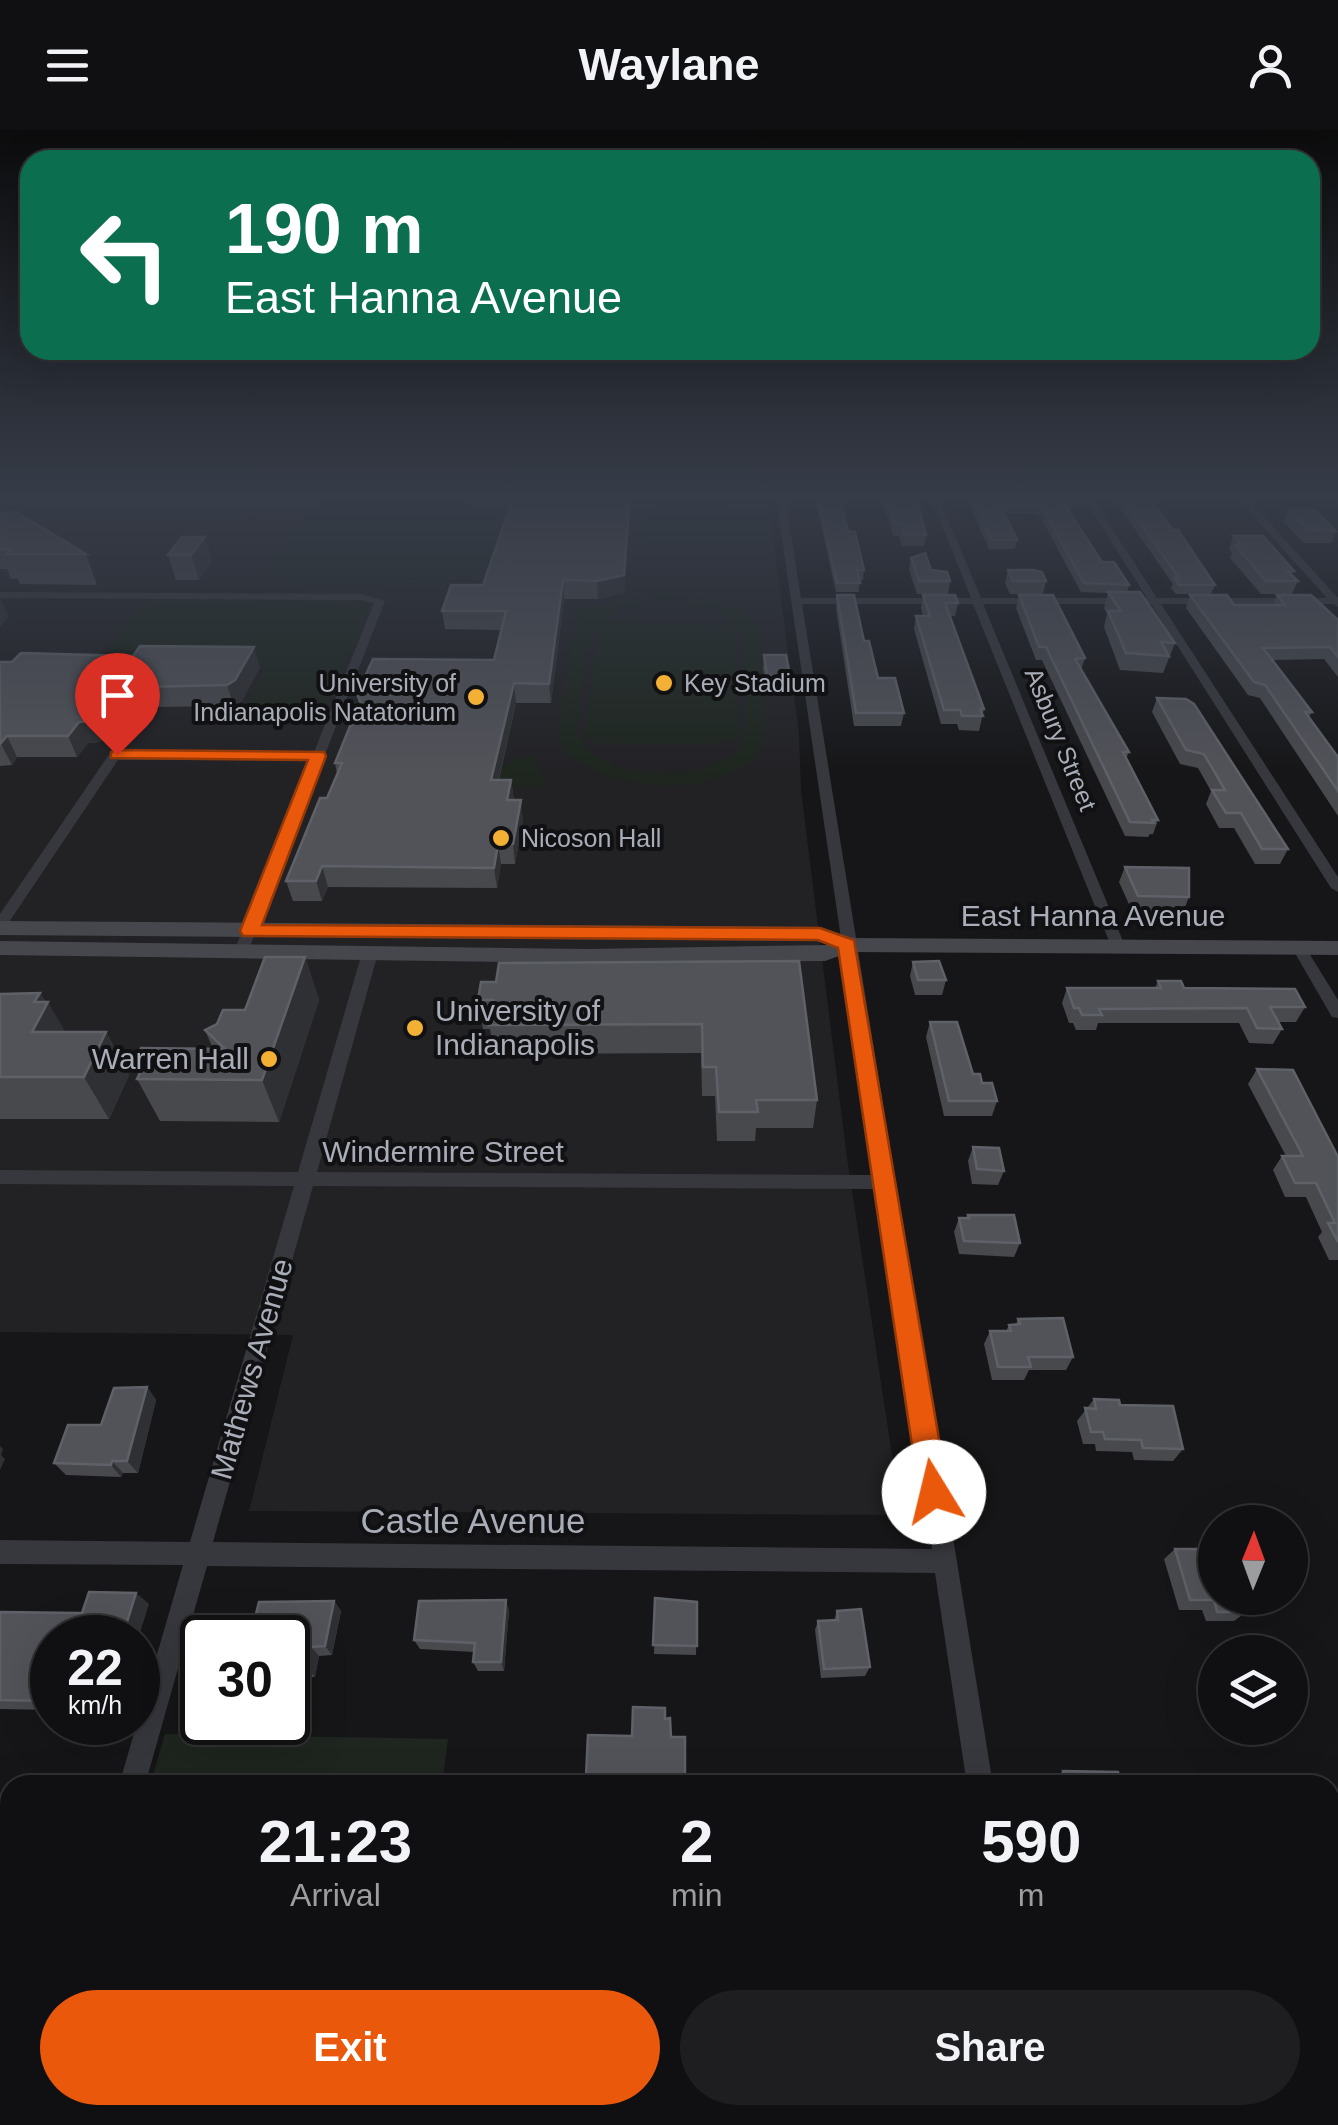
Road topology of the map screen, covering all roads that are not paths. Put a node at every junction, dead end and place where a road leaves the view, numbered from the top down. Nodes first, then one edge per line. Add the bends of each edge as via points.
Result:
1 (794, 588) edge
2 (971, 588) edge
3 (1147, 588) edge
4 (0, 595) edge
5 (975, 599) junction
6 (1155, 600) junction
7 (796, 601) junction
8 (1337, 602) edge
9 (318, 756) junction
10 (1338, 888) edge
11 (0, 926) edge
12 (246, 941) junction
13 (848, 945) junction
14 (1118, 946) junction
15 (0, 948) edge
16 (1299, 948) junction
17 (1338, 948) edge
18 (370, 953) junction
19 (1338, 1012) edge
20 (0, 1176) edge
21 (308, 1178) junction
22 (885, 1182) junction
23 (0, 1552) edge
24 (199, 1554) junction
25 (945, 1561) junction
26 (135, 1775) edge
27 (978, 1775) edge

1 - 7 street
2 - 5 street, Asbury Street
3 - 6 street
4 - 9 street via 378,600
5 - 6 street
5 - 7 street
5 - 14 street, Asbury Street
6 - 8 street
6 - 10 street
7 - 13 street
9 - 11 street via 114,756
9 - 12 street
11 - 12 main road, East Hanna Avenue
12 - 13 main road, East Hanna Avenue via 820,934
12 - 15 main road, East Hanna Avenue
12 - 18 main road, East Hanna Avenue
13 - 14 main road, East Hanna Avenue
13 - 18 main road, East Hanna Avenue via 825,954
13 - 22 street
14 - 16 main road, East Hanna Avenue
16 - 17 main road, East Hanna Avenue
16 - 19 street
18 - 21 street, Mathews Avenue
20 - 21 street, Windermire Street
21 - 22 street, Windermire Street
21 - 24 street, Mathews Avenue
22 - 25 street
23 - 24 street, Castle Avenue
24 - 25 street, Castle Avenue
24 - 26 street, Mathews Avenue
25 - 27 street

